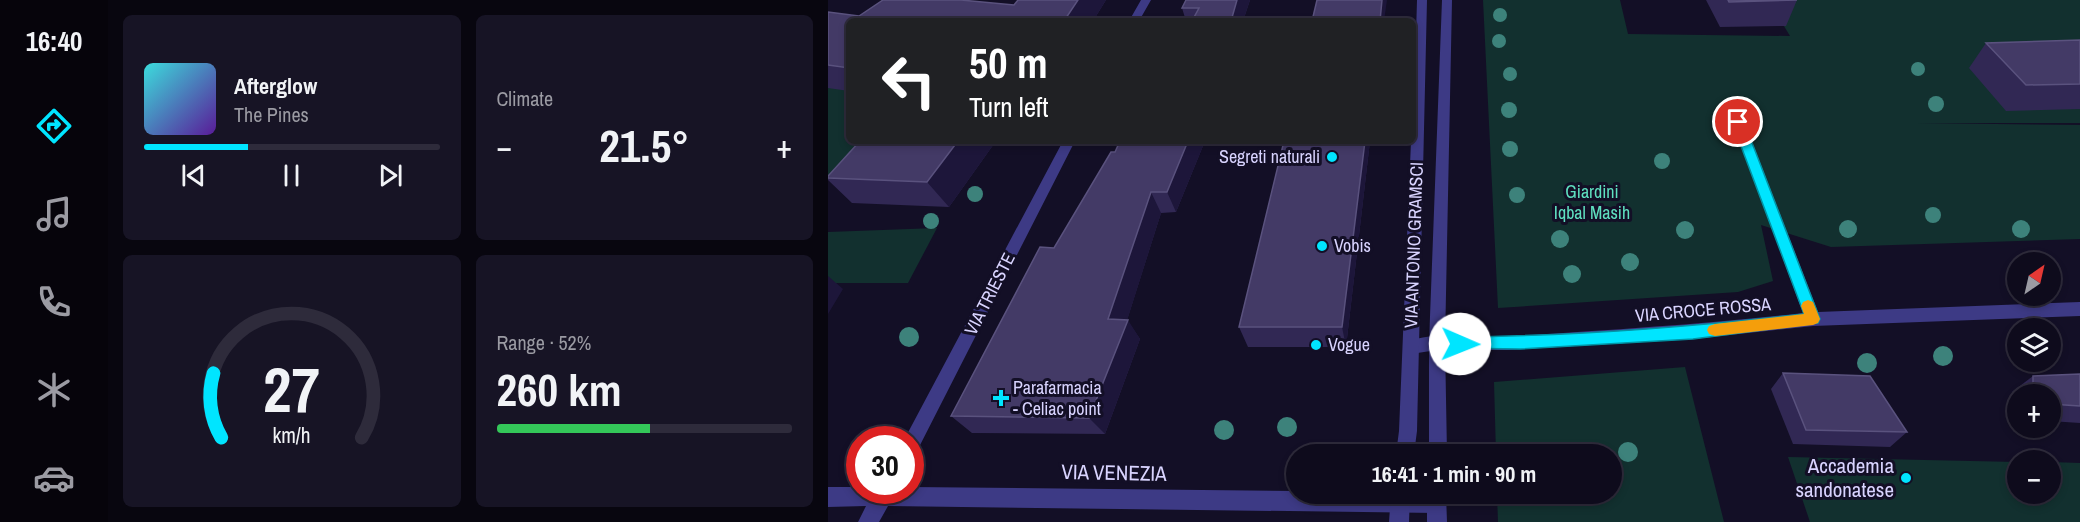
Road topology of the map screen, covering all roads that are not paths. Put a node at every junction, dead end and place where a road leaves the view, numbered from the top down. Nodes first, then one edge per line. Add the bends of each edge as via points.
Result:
1 (1146, 0) edge
2 (1422, 0) edge
3 (1447, 0) edge
4 (1136, 18) edge
5 (1738, 122) dead end
6 (1067, 144) edge
7 (2080, 309) edge
8 (1813, 319) junction
9 (1437, 343) junction
10 (1411, 347) junction
11 (921, 426) edge
12 (1406, 444) edge
13 (1438, 444) edge
14 (924, 494) edge
15 (846, 496) edge
16 (828, 497) edge
17 (879, 504) edge
18 (1400, 506) edge
19 (1437, 506) edge
20 (868, 522) edge

1 - 4 street
2 - 10 street, VIA ANTONIO GRAMSCI
3 - 9 street, VIA ANTONIO GRAMSCI
5 - 8 street
6 - 11 street, VIA TRIESTE
7 - 8 street, VIA CROCE ROSSA
8 - 9 street, VIA CROCE ROSSA via 1682,333 1507,344
9 - 10 street, VIA CROCE ROSSA
9 - 13 street, VIA ANTONIO GRAMSCI
10 - 12 street, VIA ANTONIO GRAMSCI
14 - 18 street, VIA VENEZIA
15 - 16 street, VIA VENEZIA
17 - 20 street
18 - 19 street, VIA VENEZIA

